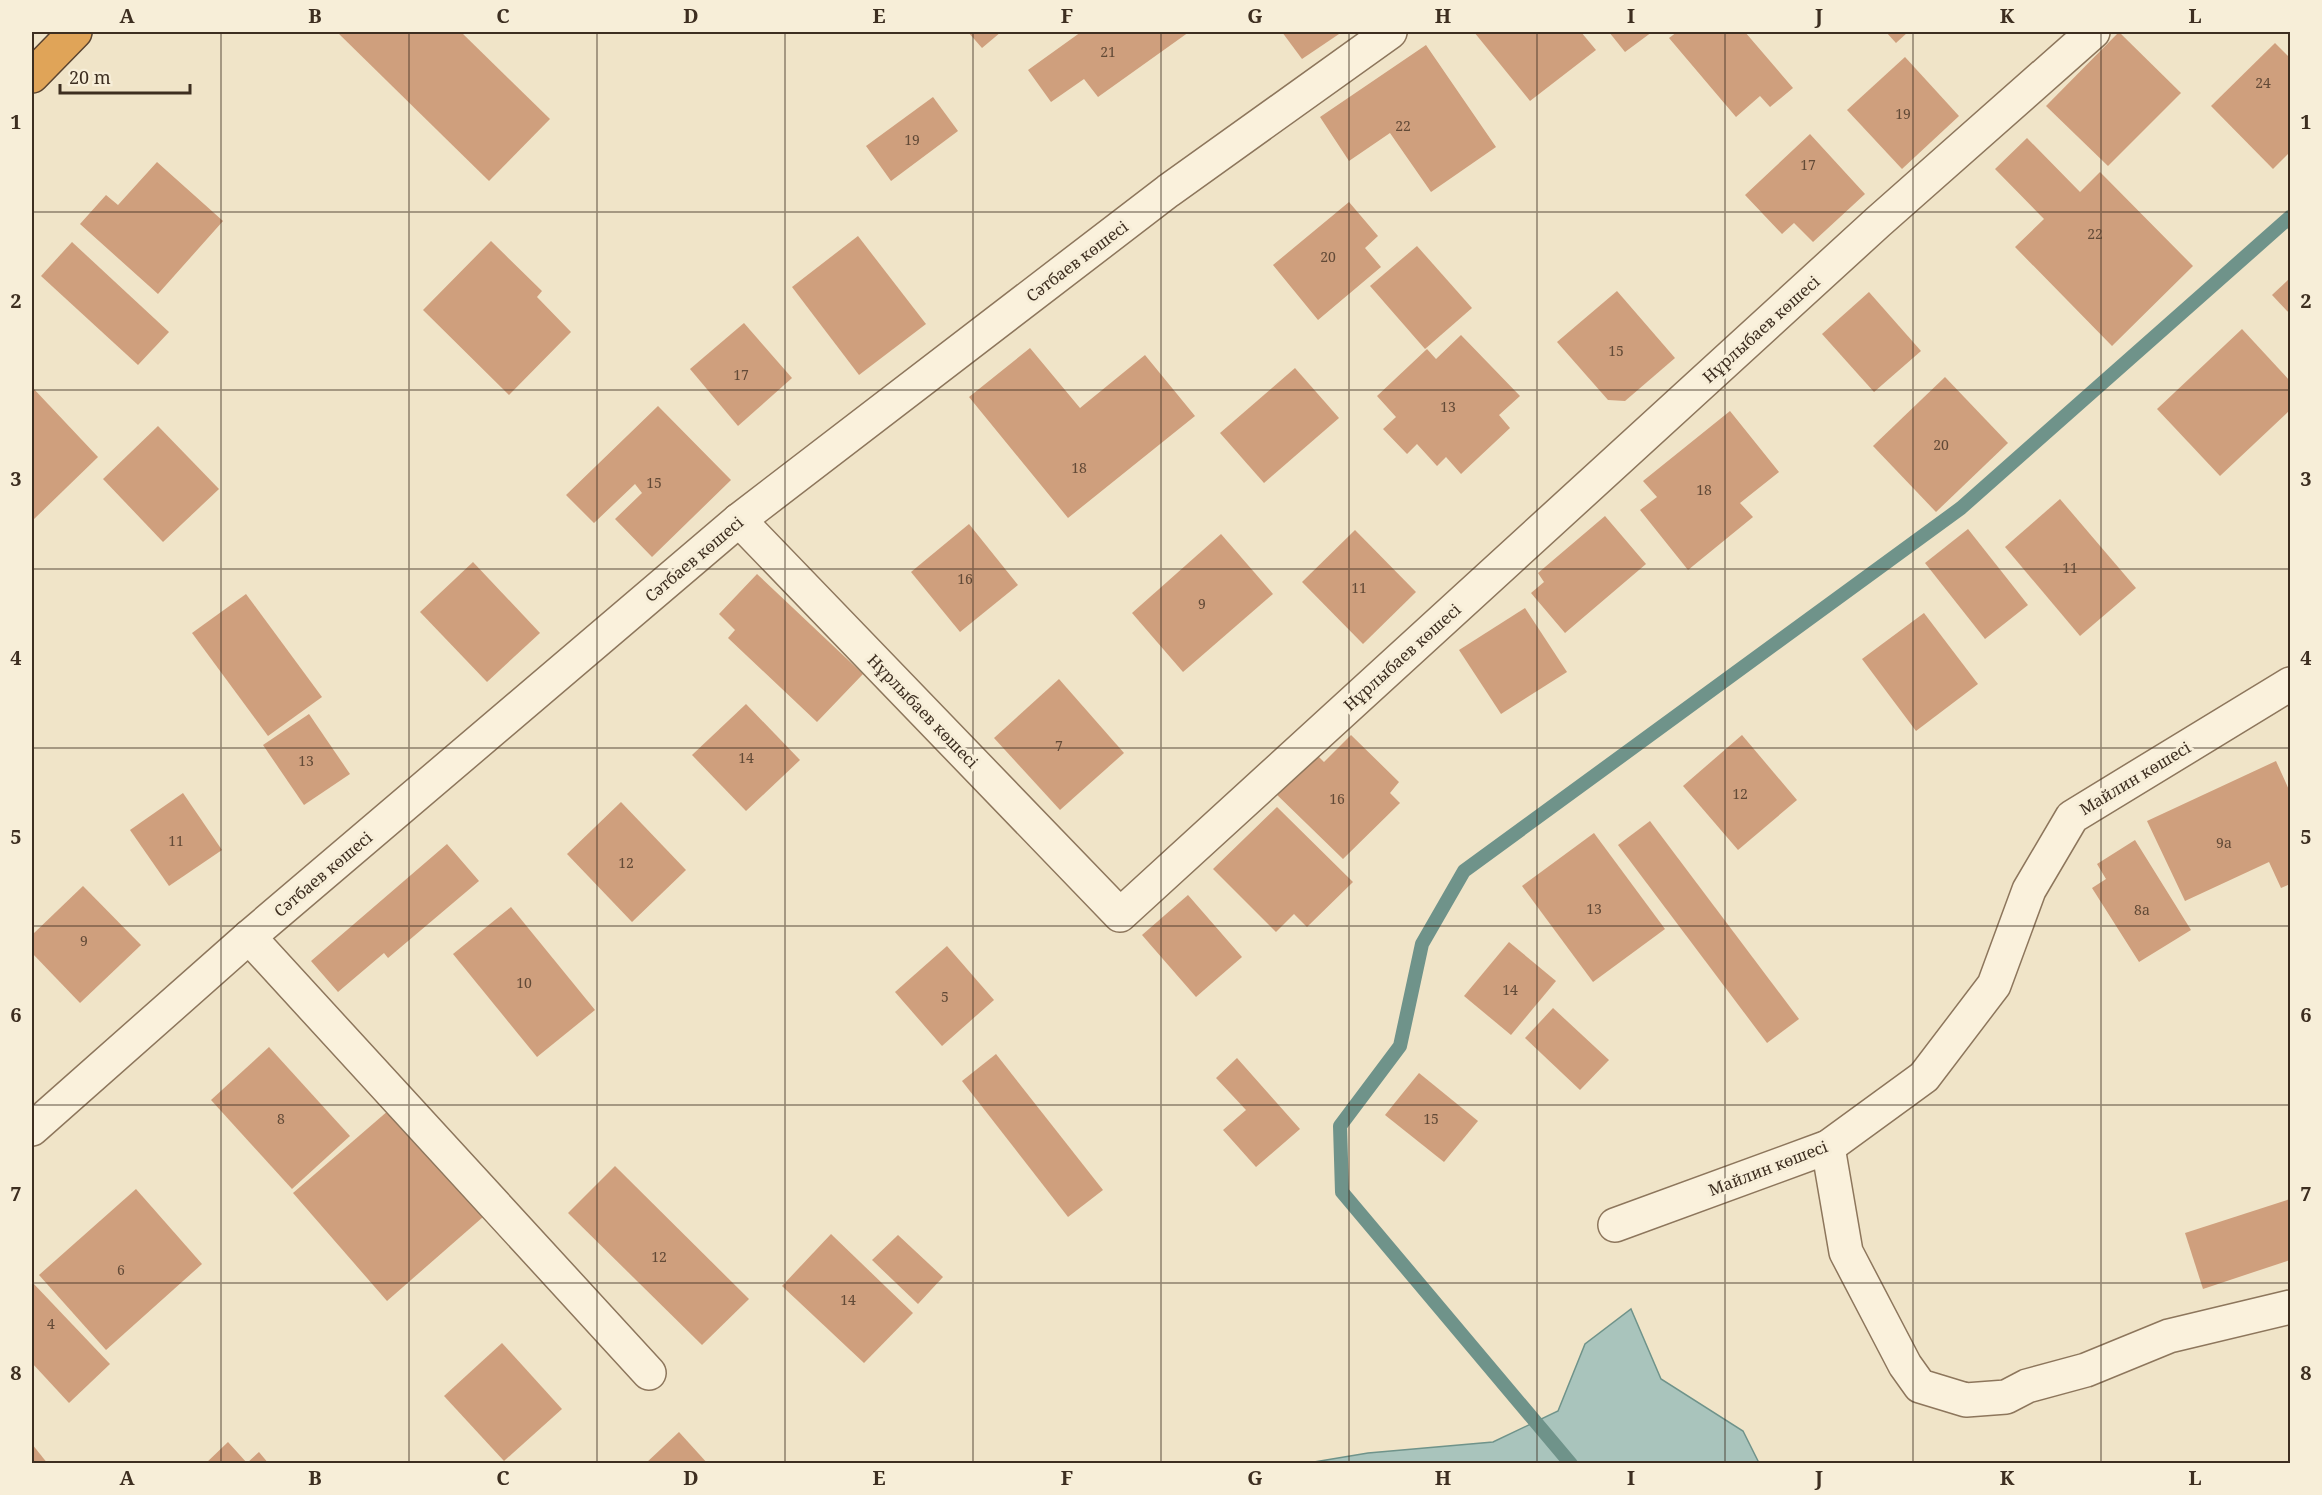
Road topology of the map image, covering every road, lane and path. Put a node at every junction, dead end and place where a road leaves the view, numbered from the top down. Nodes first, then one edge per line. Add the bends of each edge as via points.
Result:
1 (75, 32) edge
2 (1390, 32) edge
3 (2093, 32) edge
4 (32, 76) edge
5 (739, 520) junction
6 (2290, 684) edge
7 (249, 937) junction
8 (32, 1130) edge
9 (1828, 1147) junction
10 (1615, 1225) dead end
11 (2290, 1307) edge
12 (649, 1374) dead end

1 - 4 highway
2 - 5 street, Сәтбаев көшесі via 1168,191
3 - 5 street, Нұрлыбаев көшесі via 1869,230 1120,915
5 - 7 street, Сәтбаев көшесі
6 - 9 street, Майлин көшесі via 2072,817 2029,890 1994,985 1924,1077
7 - 8 street, Сәтбаев көшесі
7 - 12 street
9 - 10 street, Майлин көшесі
9 - 11 street via 1846,1252 1920,1386 1966,1400 2006,1397 2169,1336

